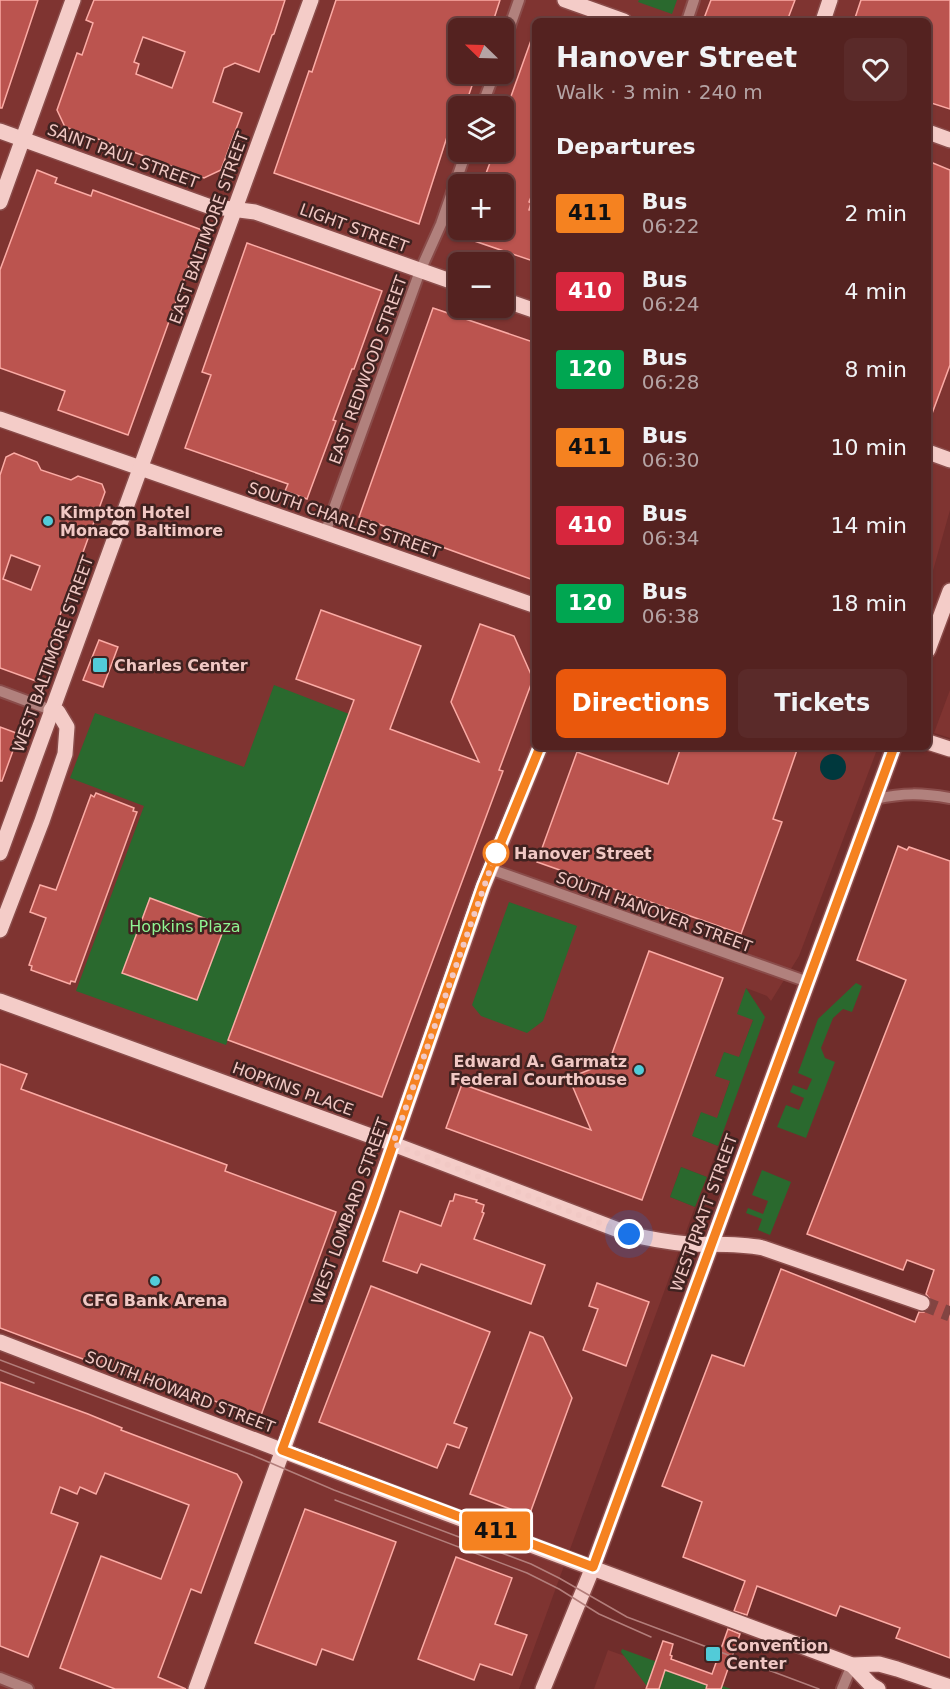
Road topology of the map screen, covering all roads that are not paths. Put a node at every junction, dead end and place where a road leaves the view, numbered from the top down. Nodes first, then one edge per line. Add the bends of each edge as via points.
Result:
1 (73, 0) edge
2 (311, 0) edge
3 (519, 0) edge
4 (565, 0) edge
5 (694, 0) edge
6 (830, 0) edge
7 (513, 18) edge
8 (616, 18) edge
9 (688, 18) edge
10 (824, 18) edge
11 (0, 131) edge
12 (931, 133) edge
13 (22, 139) junction
14 (950, 140) edge
15 (463, 162) edge
16 (0, 202) edge
17 (235, 209) junction
18 (420, 271) junction
19 (448, 280) edge
20 (514, 303) edge
21 (532, 310) edge
22 (0, 419) edge
23 (931, 453) edge
24 (950, 460) edge
25 (141, 469) junction
26 (325, 533) junction
27 (950, 591) edge
28 (532, 605) edge
29 (931, 642) edge
30 (0, 691) edge
31 (51, 710) junction
32 (931, 743) edge
33 (950, 749) edge
34 (539, 750) edge
35 (893, 750) edge
36 (950, 798) edge
37 (875, 799) junction
38 (0, 853) edge
39 (490, 869) junction
40 (0, 930) edge
41 (808, 982) junction
42 (0, 1001) edge
43 (393, 1144) junction
44 (712, 1245) junction
45 (922, 1303) tunnel mouth
46 (0, 1342) edge
47 (282, 1450) junction
48 (593, 1567) junction
49 (852, 1665) junction
50 (0, 1678) edge
51 (950, 1688) edge
52 (28, 1689) edge
53 (196, 1689) edge
54 (543, 1689) edge
55 (842, 1689) edge
56 (878, 1689) edge

1 - 13 main road
2 - 17 main road, EAST BALTIMORE STREET
3 - 7 street
4 - 8 main road
5 - 9 street
6 - 10 main road
11 - 13 main road, SAINT PAUL STREET
12 - 14 main road
13 - 16 main road
13 - 17 main road, SAINT PAUL STREET via 208,206
15 - 18 street, EAST REDWOOD STREET
17 - 18 main road, LIGHT STREET via 255,212
17 - 25 main road, EAST BALTIMORE STREET
18 - 19 main road, LIGHT STREET
18 - 26 street, EAST REDWOOD STREET
20 - 21 main road
22 - 25 main road, SOUTH CHARLES STREET
23 - 24 main road
25 - 26 main road, SOUTH CHARLES STREET
25 - 31 main road, WEST BALTIMORE STREET
26 - 28 main road, SOUTH CHARLES STREET
27 - 29 main road
30 - 31 street
31 - 38 main road, WEST BALTIMORE STREET
31 - 40 main road via 58,712 67,727 65,754
32 - 33 main road
34 - 39 main road, WEST LOMBARD STREET
35 - 37 main road, WEST PRATT STREET
36 - 37 street via 920,793
37 - 41 main road, WEST PRATT STREET
39 - 41 street, SOUTH HANOVER STREET
39 - 43 main road, WEST LOMBARD STREET
41 - 44 main road, WEST PRATT STREET
42 - 43 main road, HOPKINS PLACE
43 - 44 main road, HOPKINS PLACE via 629,1234
43 - 47 main road, WEST LOMBARD STREET
44 - 45 main road, HOPKINS PLACE via 739,1244 780,1252
44 - 48 main road, WEST PRATT STREET
46 - 47 main road, SOUTH HOWARD STREET
47 - 48 main road, SOUTH HOWARD STREET
47 - 53 main road, WEST LOMBARD STREET
48 - 49 main road, SOUTH HOWARD STREET
48 - 54 main road, WEST PRATT STREET
49 - 51 main road, SOUTH HOWARD STREET via 879,1664
49 - 55 street
49 - 56 main road, SOUTH HOWARD STREET
50 - 52 street

